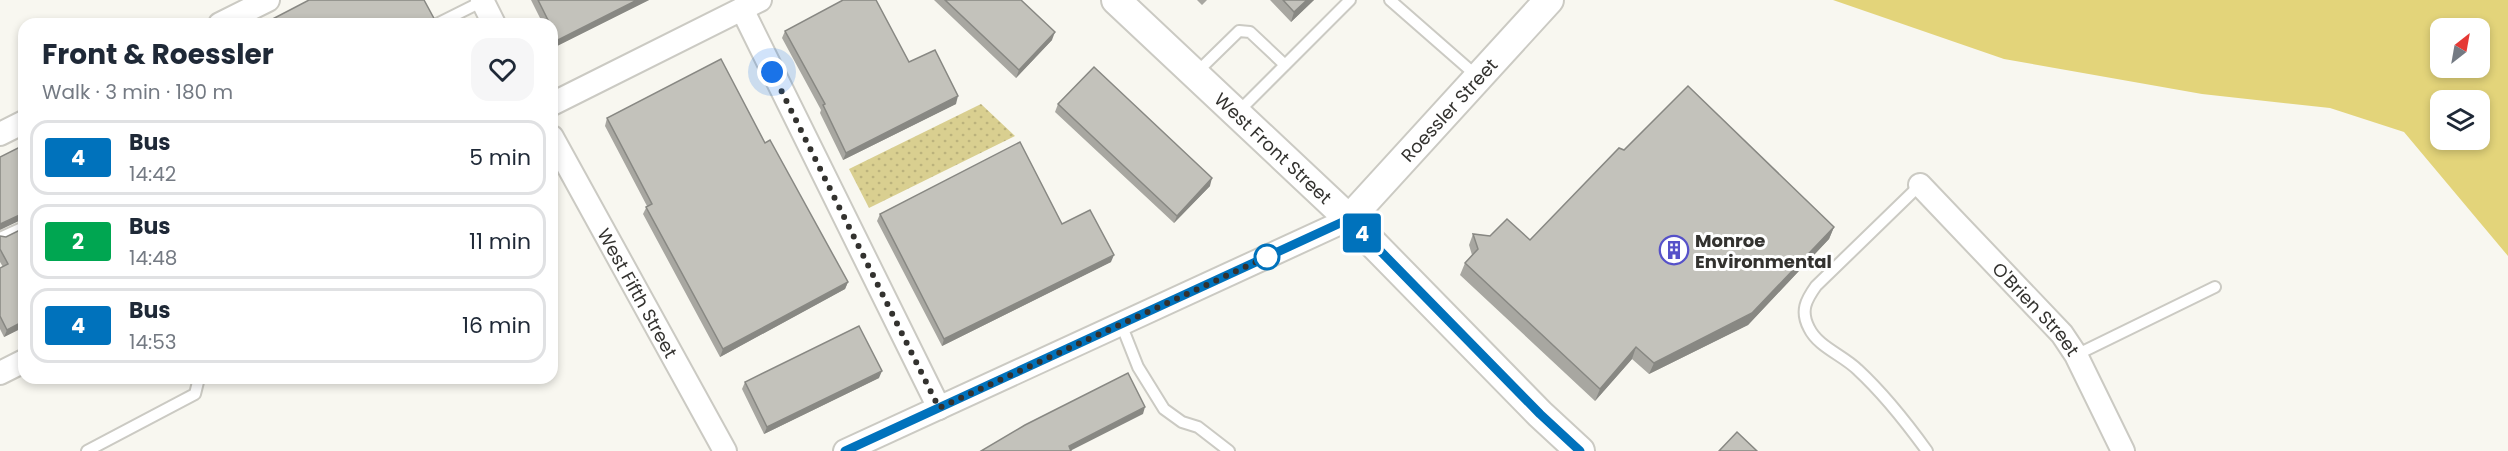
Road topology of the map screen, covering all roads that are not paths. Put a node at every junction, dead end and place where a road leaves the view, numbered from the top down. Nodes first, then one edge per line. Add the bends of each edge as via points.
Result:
1 (268, 0) edge
2 (483, 0) edge
3 (1116, 0) edge
4 (1350, 0) edge
5 (1390, 0) edge
6 (750, 4) edge
7 (1540, 10) edge
8 (232, 18) edge
9 (448, 18) edge
10 (491, 18) edge
11 (1284, 65) junction
12 (1194, 74) junction
13 (1478, 78) junction
14 (558, 101) edge
15 (1237, 113) junction
16 (18, 125) edge
17 (0, 134) edge
18 (558, 148) edge
19 (1920, 185) joint
20 (1349, 219) junction
21 (18, 229) edge
22 (0, 238) edge
23 (2215, 287) dead end
24 (1121, 324) junction
25 (2076, 355) junction
26 (18, 364) edge
27 (0, 373) edge
28 (198, 384) edge
29 (939, 408) junction
30 (1540, 414) junction
31 (87, 451) edge
32 (725, 451) edge
33 (845, 451) edge
34 (1229, 451) edge
35 (1557, 451) edge
36 (1580, 451) edge
37 (1927, 451) edge
38 (2122, 451) edge

1 - 8 street
2 - 9 lane
2 - 10 street
3 - 12 street, West Front Street
4 - 11 lane
5 - 13 lane
6 - 14 street
6 - 29 street
7 - 13 street, Roessler Street
11 - 12 lane via 1244,30
11 - 15 lane
12 - 15 street, West Front Street
13 - 20 street, Roessler Street
15 - 20 street, West Front Street
16 - 17 street
18 - 32 street, West Fifth Street
19 - 25 street, O'Brien Street via 2062,334
19 - 37 lane via 1816,286 1806,299 1803,312 1809,329 1893,405
20 - 24 street
20 - 30 street, West Front Street
21 - 22 lane
23 - 25 lane
24 - 29 street
24 - 34 lane via 1138,368 1164,409 1182,422 1198,427
25 - 38 street, O'Brien Street
26 - 27 street
28 - 31 lane via 195,394
29 - 33 street
30 - 35 street
30 - 36 street, West Front Street

